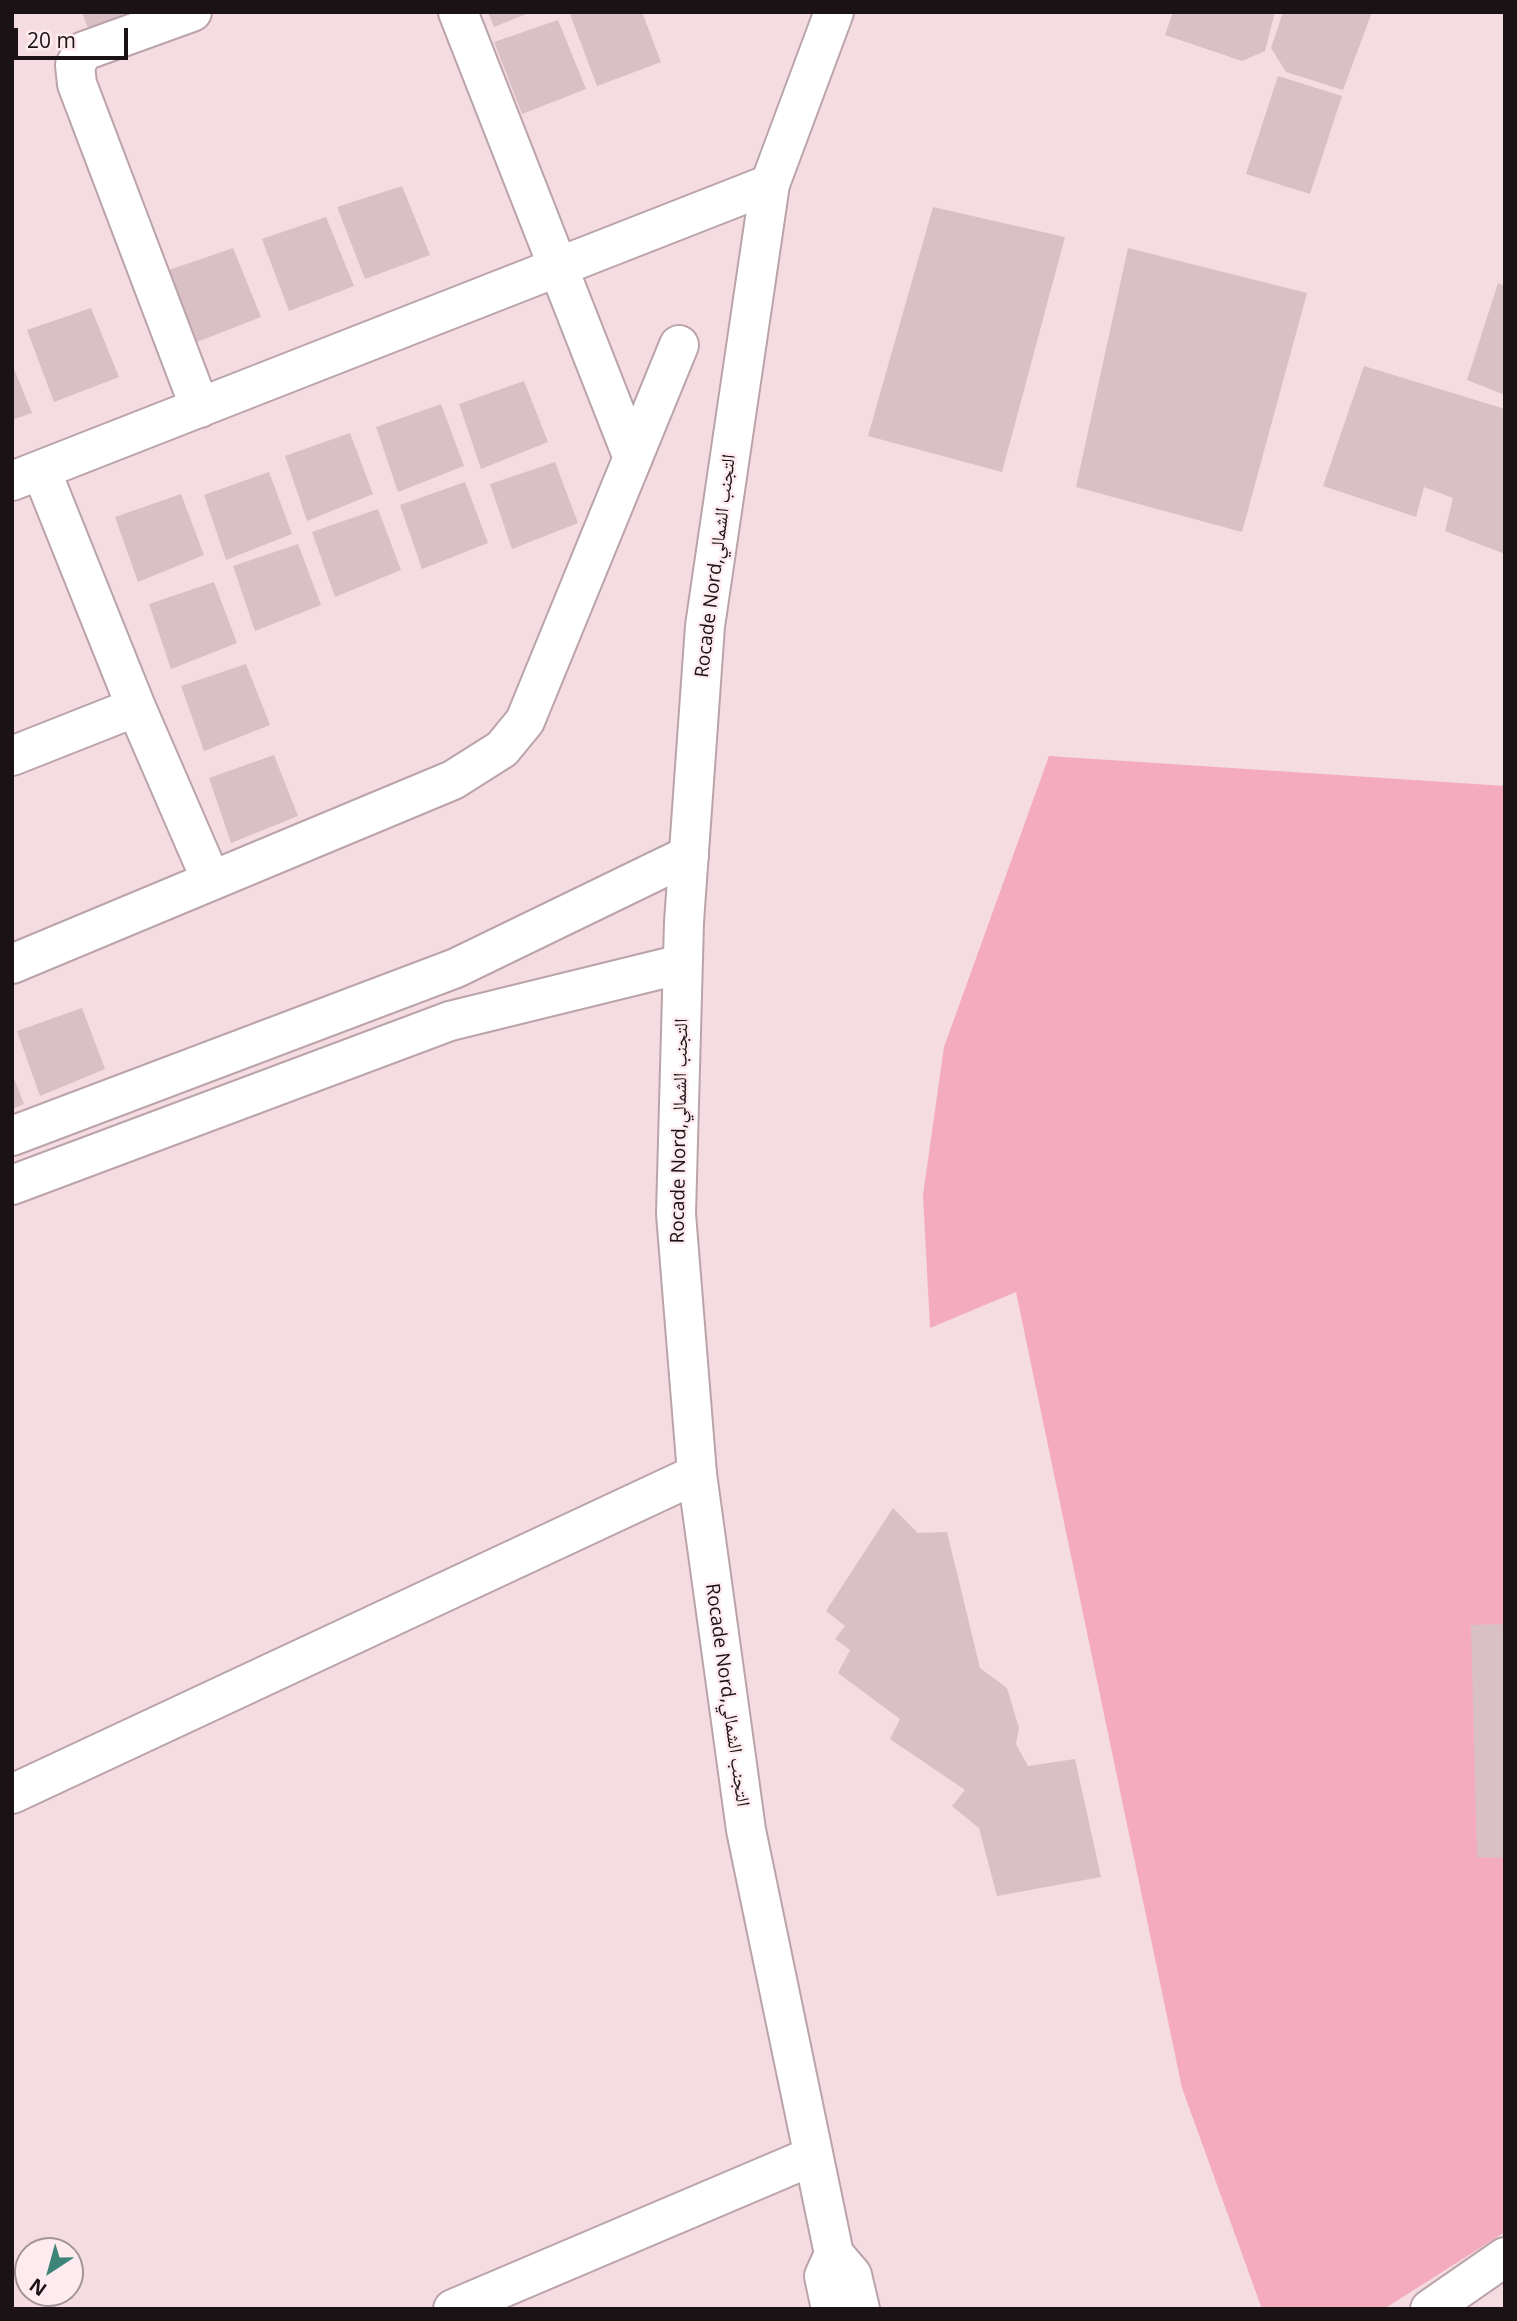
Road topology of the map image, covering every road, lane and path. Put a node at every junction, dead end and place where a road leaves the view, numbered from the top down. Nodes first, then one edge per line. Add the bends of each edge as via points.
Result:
1 (192, 12) edge
2 (458, 12) edge
3 (823, 22) edge
4 (770, 184) junction
5 (558, 267) junction
6 (679, 345) dead end
7 (200, 408) junction
8 (633, 458) junction
9 (27, 475) edge
10 (136, 707) junction
11 (12, 757) edge
12 (689, 855) junction
13 (211, 880) junction
14 (16, 952) edge
15 (682, 964) junction
16 (12, 1136) edge
17 (12, 1185) edge
18 (697, 1474) junction
19 (12, 1794) edge
20 (813, 2157) junction
21 (834, 2254) junction
22 (1505, 2257) edge
23 (453, 2309) edge
24 (831, 2309) edge
25 (860, 2309) edge
26 (1430, 2309) edge

1 - 7 street via 83,51 75,65 78,84
2 - 5 street
3 - 4 street, Rocade Nord,التجنب الشمالي
4 - 5 street
4 - 12 street, Rocade Nord,التجنب الشمالي via 705,626
5 - 7 street
5 - 8 street
6 - 8 street
7 - 9 street
8 - 13 street via 525,721 502,749 453,780
9 - 10 street
10 - 11 street
10 - 13 street
12 - 15 street, Rocade Nord,التجنب الشمالي
12 - 16 street via 456,968
13 - 14 street
15 - 17 street via 450,1021
15 - 18 street, Rocade Nord,التجنب الشمالي via 676,1214
18 - 19 street
18 - 20 street, Rocade Nord,التجنب الشمالي via 746,1830
20 - 21 street, Rocade Nord,التجنب الشمالي
20 - 23 street
21 - 24 street, Rocade Nord,التجنب الشمالي via 824,2276
21 - 25 street, Rocade Nord,التجنب الشمالي via 852,2275
22 - 26 street

